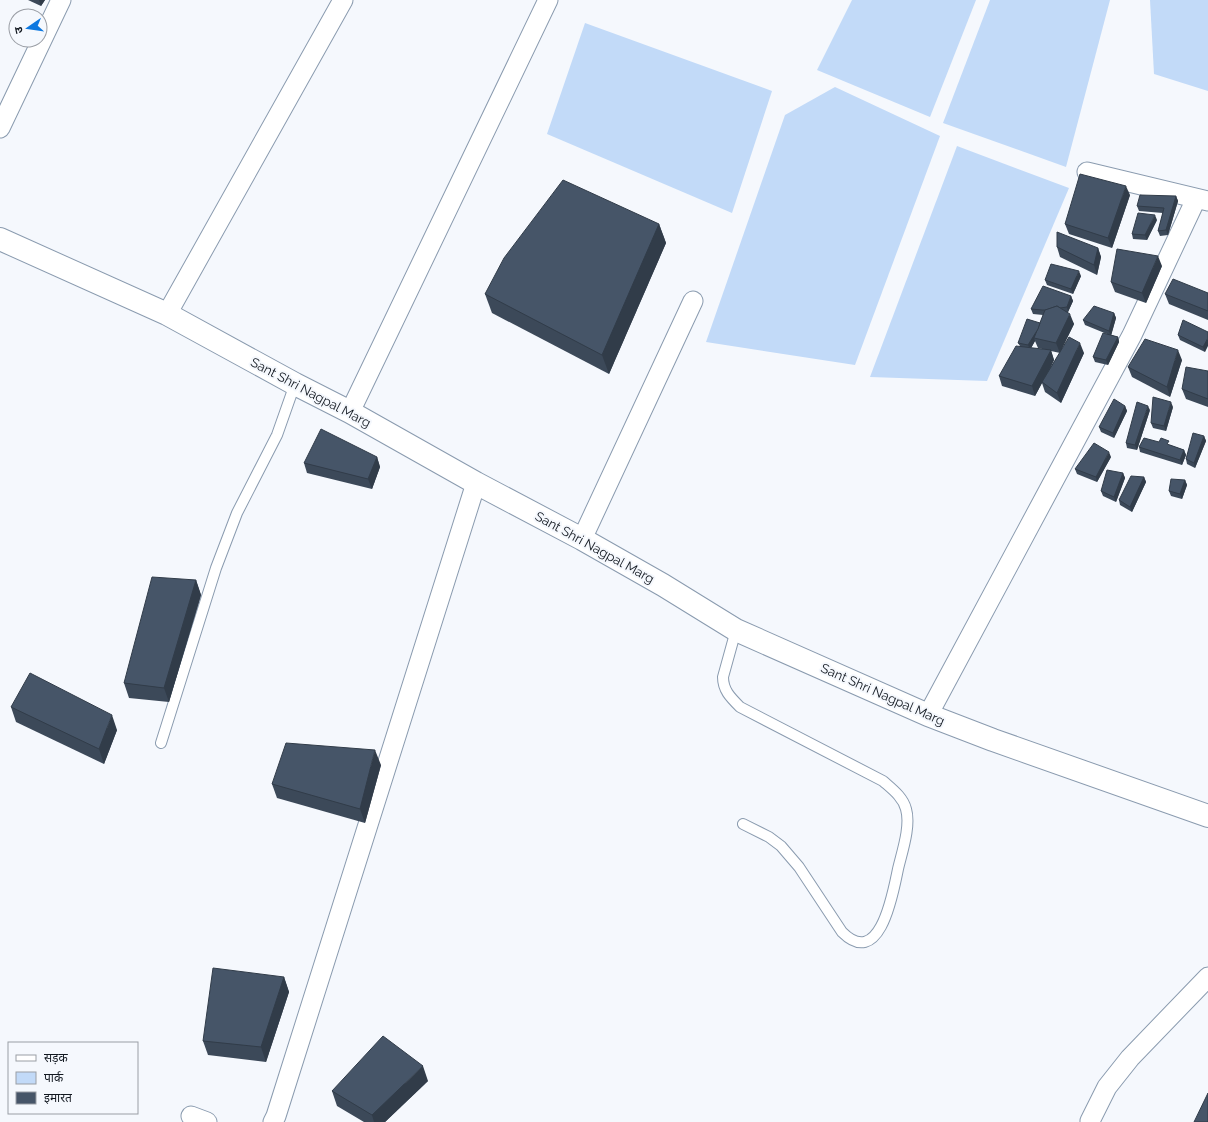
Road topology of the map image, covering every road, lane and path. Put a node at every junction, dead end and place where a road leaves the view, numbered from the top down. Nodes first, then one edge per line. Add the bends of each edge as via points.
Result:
1 (61, 0) edge
2 (343, 0) edge
3 (548, 0) edge
4 (0, 128) edge
5 (1087, 172) dead end
6 (1202, 200) edge
7 (0, 239) edge
8 (693, 301) dead end
9 (167, 314) junction
10 (295, 384) junction
11 (350, 412) junction
12 (476, 483) junction
13 (582, 539) junction
14 (736, 630) junction
15 (928, 715) junction
16 (161, 743) dead end
17 (1208, 816) edge
18 (743, 824) dead end
19 (1208, 977) edge
20 (1090, 1121) edge
21 (273, 1122) edge

1 - 4 street
2 - 9 street
3 - 11 street
5 - 6 street
6 - 15 street
7 - 9 main road, Sant Shri Nagpal Marg
8 - 13 street
9 - 10 main road, Sant Shri Nagpal Marg
10 - 11 main road, Sant Shri Nagpal Marg
10 - 16 lane via 277,435 238,513 216,568
11 - 12 main road, Sant Shri Nagpal Marg
12 - 13 main road, Sant Shri Nagpal Marg
12 - 21 street
13 - 14 main road, Sant Shri Nagpal Marg via 664,585
14 - 15 main road, Sant Shri Nagpal Marg
14 - 18 lane via 723,677 723,684 731,698 740,707 883,781 903,802 908,823 892,896 879,932 861,943 849,939 799,867 781,846
15 - 17 main road, Sant Shri Nagpal Marg
19 - 20 street via 1130,1058 1107,1087

